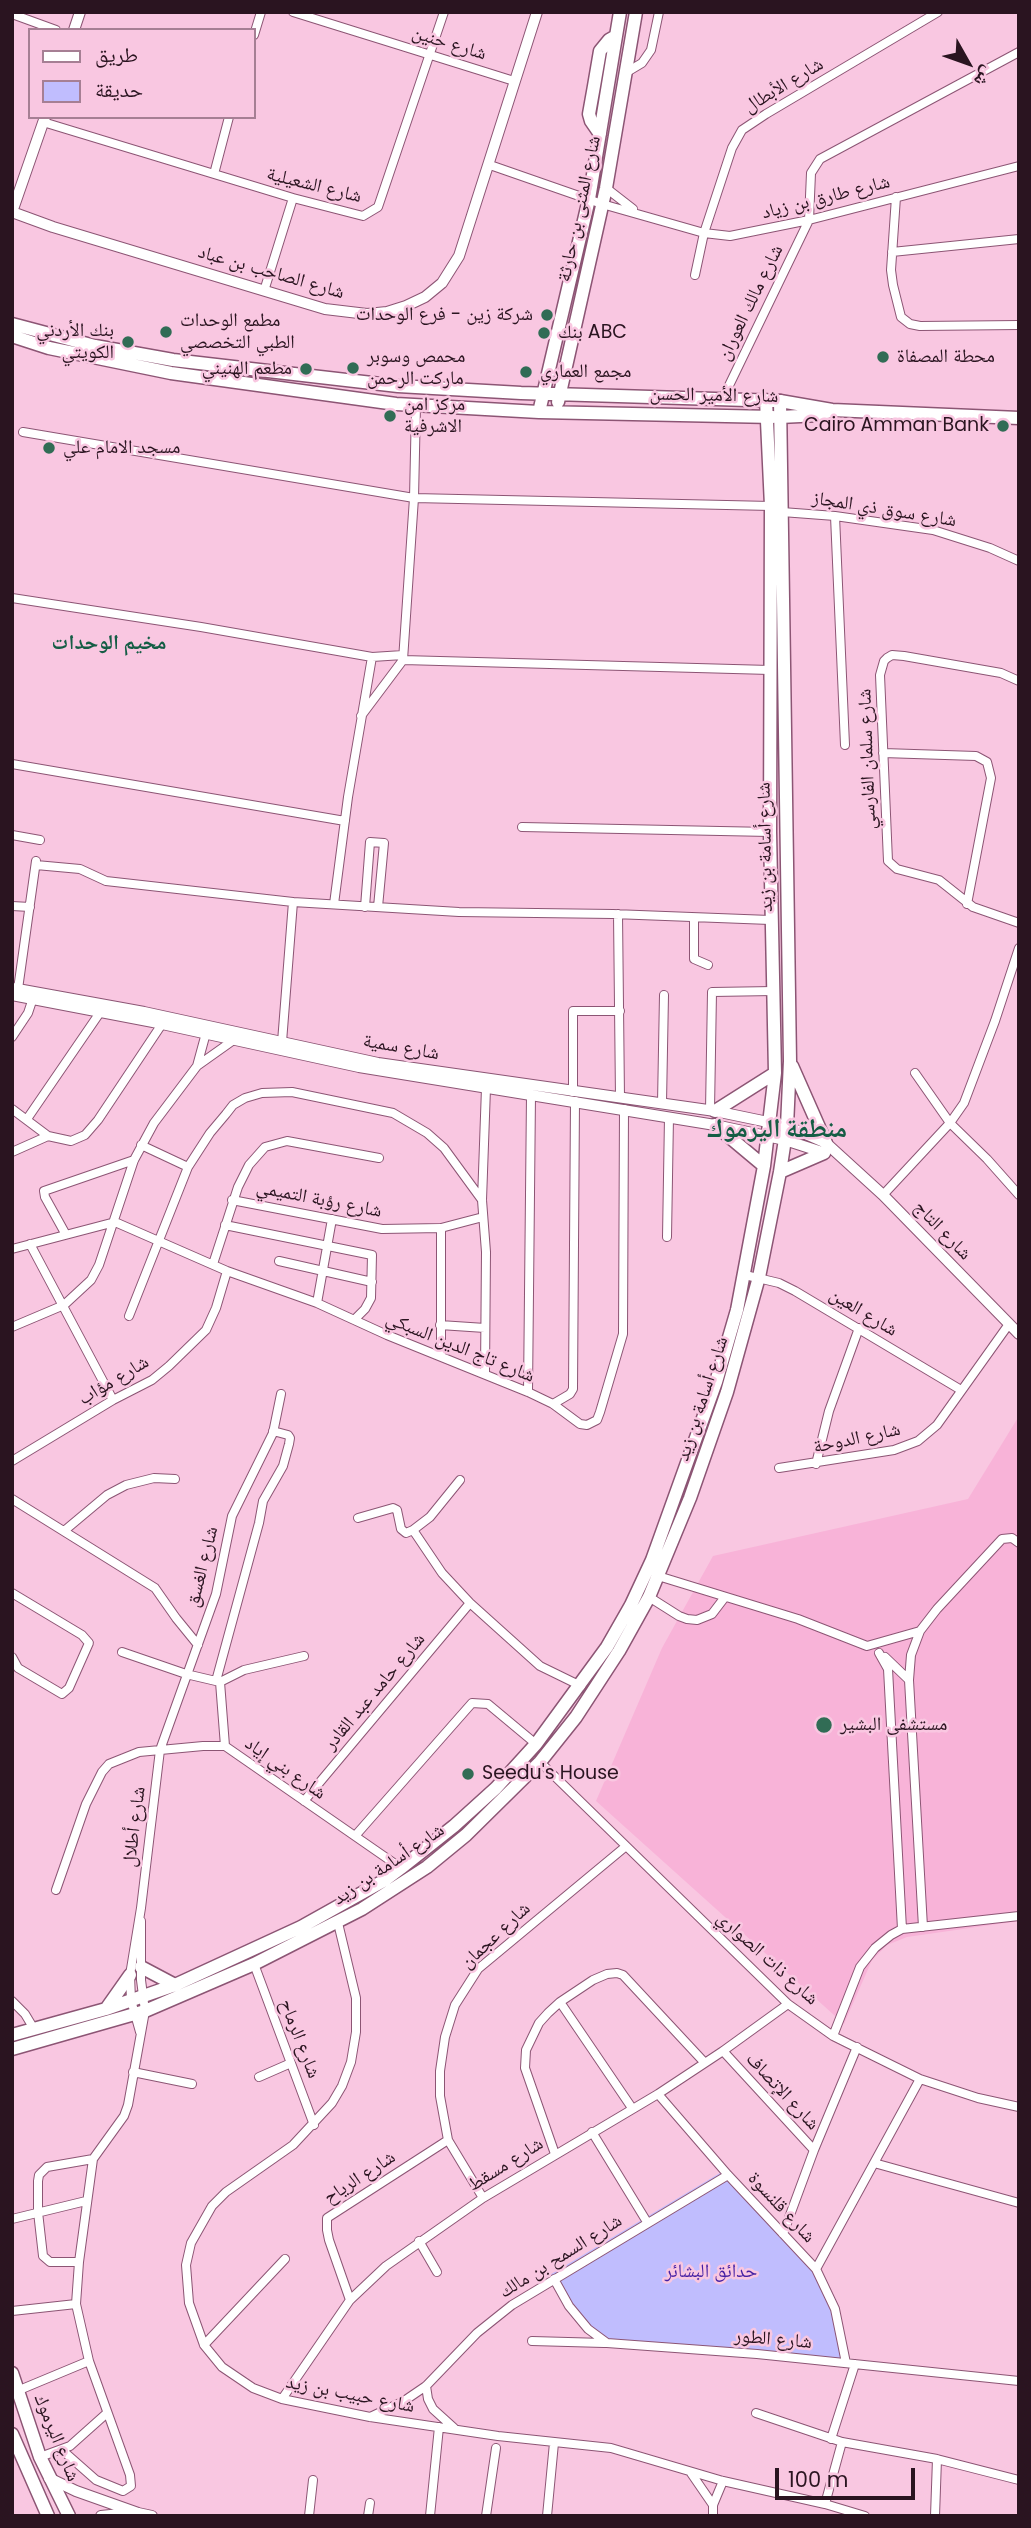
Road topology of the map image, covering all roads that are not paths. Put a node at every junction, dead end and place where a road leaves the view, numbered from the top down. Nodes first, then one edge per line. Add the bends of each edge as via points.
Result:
1 (293, 12) edge
2 (444, 12) edge
3 (537, 12) edge
4 (620, 12) edge
5 (636, 12) edge
6 (659, 12) edge
7 (938, 12) edge
8 (12, 14) edge
9 (50, 28) edge
10 (1019, 52) edge
11 (431, 55) junction
12 (627, 72) junction
13 (514, 80) junction
14 (228, 119) edge
15 (44, 120) edge
16 (490, 165) junction
17 (1019, 166) edge
18 (214, 174) junction
19 (606, 188) junction
20 (896, 197) junction
21 (293, 198) junction
22 (589, 199) junction
23 (602, 204) junction
24 (12, 212) edge
25 (641, 214) junction
26 (809, 220) junction
27 (704, 233) junction
28 (1019, 239) edge
29 (892, 252) junction
30 (695, 275) dead end
31 (264, 291) junction
32 (12, 324) edge
33 (1019, 325) edge
34 (12, 336) edge
35 (548, 371) junction
36 (565, 373) junction
37 (398, 386) junction
38 (521, 393) junction
39 (542, 393) junction
40 (559, 395) junction
41 (588, 396) junction
42 (722, 400) junction
43 (766, 400) junction
44 (780, 401) junction
45 (396, 404) junction
46 (416, 406) junction
47 (832, 410) junction
48 (539, 412) junction
49 (556, 413) junction
50 (774, 417) junction
51 (749, 418) junction
52 (1019, 418) edge
53 (23, 432) dead end
54 (768, 435) junction
55 (414, 498) junction
56 (777, 509) junction
57 (835, 516) junction
58 (1019, 561) edge
59 (12, 598) edge
60 (372, 657) junction
61 (403, 658) junction
62 (770, 670) junction
63 (1019, 681) edge
64 (361, 716) junction
65 (845, 745) dead end
66 (883, 753) junction
67 (12, 764) edge
68 (345, 821) junction
69 (522, 827) dead end
70 (770, 832) junction
71 (12, 835) edge
72 (40, 840) dead end
73 (293, 902) junction
74 (334, 904) junction
75 (967, 904) junction
76 (12, 906) edge
77 (365, 906) junction
78 (30, 907) junction
79 (378, 907) junction
80 (618, 914) junction
81 (694, 918) junction
82 (771, 920) junction
83 (1019, 923) edge
84 (1019, 948) edge
85 (708, 965) dead end
86 (14, 991) edge
87 (774, 991) junction
88 (664, 995) dead end
89 (33, 998) junction
90 (101, 1011) junction
91 (620, 1011) junction
92 (162, 1024) junction
93 (206, 1033) junction
94 (12, 1037) edge
95 (235, 1039) junction
96 (282, 1042) junction
97 (790, 1061) junction
98 (197, 1066) junction
99 (775, 1073) junction
100 (915, 1073) dead end
101 (485, 1087) junction
102 (531, 1095) junction
103 (574, 1097) junction
104 (620, 1098) junction
105 (662, 1103) junction
106 (12, 1109) edge
107 (624, 1109) junction
108 (713, 1111) junction
109 (669, 1117) junction
110 (27, 1119) junction
111 (769, 1121) junction
112 (950, 1124) junction
113 (715, 1125) junction
114 (787, 1126) junction
115 (48, 1136) junction
116 (768, 1137) junction
117 (785, 1140) junction
118 (141, 1145) junction
119 (825, 1148) junction
120 (12, 1152) edge
121 (379, 1158) dead end
122 (134, 1160) junction
123 (764, 1166) junction
124 (188, 1167) junction
125 (780, 1172) junction
126 (883, 1195) junction
127 (1019, 1195) edge
128 (232, 1200) junction
129 (482, 1200) junction
130 (483, 1217) junction
131 (332, 1219) junction
132 (115, 1222) junction
133 (225, 1225) junction
134 (441, 1228) junction
135 (65, 1233) junction
136 (667, 1237) dead end
137 (158, 1242) junction
138 (30, 1244) junction
139 (328, 1245) junction
140 (12, 1249) edge
141 (279, 1261) dead end
142 (213, 1264) junction
143 (226, 1271) junction
144 (323, 1271) junction
145 (745, 1275) junction
146 (759, 1277) junction
147 (372, 1282) junction
148 (317, 1303) junction
149 (64, 1305) junction
150 (129, 1316) dead end
151 (354, 1320) junction
152 (1009, 1324) junction
153 (440, 1325) junction
154 (12, 1327) edge
155 (485, 1328) junction
156 (859, 1328) junction
157 (1019, 1334) edge
158 (441, 1356) junction
159 (485, 1373) junction
160 (961, 1390) junction
161 (528, 1392) junction
162 (281, 1394) dead end
163 (113, 1400) junction
164 (553, 1404) junction
165 (273, 1431) junction
166 (12, 1460) edge
167 (816, 1464) junction
168 (779, 1468) dead end
169 (175, 1479) dead end
170 (460, 1480) dead end
171 (12, 1499) edge
172 (358, 1518) dead end
173 (413, 1530) junction
174 (64, 1531) junction
175 (1019, 1543) edge
176 (658, 1576) junction
177 (12, 1593) edge
178 (649, 1597) junction
179 (725, 1597) junction
180 (470, 1603) junction
181 (920, 1631) junction
182 (198, 1645) junction
183 (867, 1646) junction
184 (122, 1652) dead end
185 (879, 1653) junction
186 (304, 1656) dead end
187 (12, 1657) edge
188 (15, 1669) edge
189 (186, 1674) junction
190 (909, 1680) junction
191 (218, 1682) junction
192 (581, 1686) junction
193 (536, 1744) junction
194 (225, 1746) junction
195 (160, 1749) junction
196 (540, 1762) junction
197 (304, 1801) junction
198 (355, 1836) junction
199 (625, 1847) junction
200 (401, 1868) junction
201 (56, 1891) dead end
202 (141, 1908) junction
203 (1019, 1916) edge
204 (338, 1923) junction
205 (923, 1927) junction
206 (902, 1929) junction
207 (254, 1964) junction
208 (135, 1971) junction
209 (175, 1985) junction
210 (137, 1998) junction
211 (12, 2001) edge
212 (560, 2002) junction
213 (788, 2004) junction
214 (106, 2009) junction
215 (140, 2013) junction
216 (34, 2029) junction
217 (12, 2035) edge
218 (833, 2035) junction
219 (857, 2048) junction
220 (12, 2049) edge
221 (723, 2051) junction
222 (704, 2062) junction
223 (291, 2063) junction
224 (133, 2072) junction
225 (259, 2077) dead end
226 (920, 2079) junction
227 (191, 2084) dead end
228 (658, 2094) junction
229 (1019, 2107) edge
230 (632, 2108) junction
231 (314, 2125) junction
232 (592, 2132) junction
233 (448, 2140) junction
234 (814, 2150) junction
235 (555, 2154) junction
236 (93, 2159) junction
237 (874, 2163) junction
238 (728, 2175) junction
239 (483, 2198) junction
240 (86, 2201) junction
241 (1019, 2203) edge
242 (38, 2212) junction
243 (12, 2220) edge
244 (647, 2222) junction
245 (783, 2234) junction
246 (419, 2241) junction
247 (285, 2259) dead end
248 (79, 2262) junction
249 (816, 2269) junction
250 (437, 2273) dead end
251 (554, 2279) junction
252 (350, 2300) junction
253 (76, 2304) junction
254 (12, 2311) edge
255 (532, 2341) dead end
256 (607, 2343) junction
257 (204, 2345) junction
258 (89, 2361) junction
259 (850, 2363) junction
260 (12, 2374) edge
261 (1019, 2381) edge
262 (426, 2386) junction
263 (17, 2391) junction
264 (282, 2399) junction
265 (107, 2413) junction
266 (756, 2413) dead end
267 (370, 2417) junction
268 (439, 2427) junction
269 (456, 2430) junction
270 (12, 2434) edge
271 (831, 2439) junction
272 (842, 2442) junction
273 (554, 2443) junction
274 (496, 2448) dead end
275 (62, 2450) junction
276 (40, 2457) junction
277 (937, 2459) junction
278 (690, 2472) junction
279 (49, 2477) junction
280 (313, 2480) dead end
281 (1019, 2480) edge
282 (723, 2481) junction
283 (370, 2503) dead end
284 (825, 2504) junction
285 (713, 2505) junction
286 (138, 2513) junction
287 (48, 2516) edge
288 (69, 2516) edge
289 (101, 2516) edge
290 (152, 2516) edge
291 (309, 2516) edge
292 (368, 2516) edge
293 (430, 2516) edge
294 (486, 2516) edge
295 (547, 2516) edge
296 (713, 2516) edge
297 (865, 2516) edge
298 (935, 2516) edge

1 - 11 street, شارع حنين
2 - 11 street, شارع الشعيلية
3 - 13 street, شارع الصاحب بن عباد
4 - 22 main road, شارع المثنى بن حارثة
5 - 12 main road, شارع المثنى بن حارثة
6 - 12 street via 651,51
7 - 27 street, شارع الأبطال via 742,130
8 - 9 street
10 - 26 street via 820,159 811,173
11 - 13 street, شارع حنين
11 - 21 street, شارع الشعيلية via 378,207 363,216
12 - 19 main road, شارع المثنى بن حارثة
13 - 16 street, شارع الصاحب بن عباد
14 - 18 street
15 - 18 street, شارع الشعيلية
15 - 24 street
16 - 22 street, شارع طارق بن زياد
16 - 31 street, شارع الصاحب بن عباد via 454,266 425,297 397,309 367,314 339,312
17 - 20 street, شارع طارق بن زياد
18 - 21 street, شارع الشعيلية
19 - 23 main road, شارع المثنى بن حارثة
19 - 25 street, شارع طارق بن زياد
20 - 26 street, شارع طارق بن زياد
20 - 29 street
21 - 31 street
22 - 23 street, شارع طارق بن زياد
22 - 35 main road, شارع المثنى بن حارثة
23 - 25 street, شارع طارق بن زياد
23 - 36 main road, شارع المثنى بن حارثة
24 - 31 street, شارع الصاحب بن عباد
25 - 27 street, شارع طارق بن زياد
26 - 27 street, شارع طارق بن زياد via 730,236
26 - 42 street, شارع مالك العوران
27 - 30 street, شارع الأبطال
28 - 29 street
29 - 33 street via 898,308 910,324
32 - 37 main road, شارع الأمير الحسن via 173,360
34 - 45 main road, شارع الأمير الحسن via 171,373
35 - 38 main road via 536,386
35 - 39 main road, شارع المثنى بن حارثة
36 - 40 main road, شارع المثنى بن حارثة
36 - 41 main road
37 - 38 main road, شارع الأمير الحسن
37 - 45 main road
38 - 39 main road, شارع الأمير الحسن
39 - 40 main road, شارع الأمير الحسن
39 - 48 main road, شارع المثنى بن حارثة
40 - 41 main road, شارع الأمير الحسن
40 - 49 main road, شارع المثنى بن حارثة
41 - 42 main road, شارع الأمير الحسن
42 - 43 main road, شارع الأمير الحسن
43 - 44 main road, شارع الأمير الحسن
43 - 50 main road, شارع أسامة بن زيد
44 - 47 main road, شارع الأمير الحسن
44 - 50 main road, شارع أسامة بن زيد
45 - 46 main road, شارع الأمير الحسن
46 - 48 main road, شارع الأمير الحسن
46 - 55 street
47 - 50 main road, شارع الأمير الحسن via 820,415
47 - 52 main road, شارع الأمير الحسن
48 - 49 main road, شارع الأمير الحسن
49 - 51 main road, شارع الأمير الحسن
50 - 51 main road, شارع الأمير الحسن
50 - 54 main road, شارع أسامة بن زيد
50 - 56 main road, شارع أسامة بن زيد
51 - 54 main road via 764,426
53 - 55 street, شارع سوق ذي المجاز
54 - 56 main road, شارع أسامة بن زيد
55 - 56 street, شارع سوق ذي المجاز
55 - 61 street
56 - 57 street, شارع سوق ذي المجاز
56 - 62 main road, شارع أسامة بن زيد
56 - 97 main road, شارع أسامة بن زيد
57 - 58 street, شارع سوق ذي المجاز via 933,530
57 - 65 street
59 - 60 street
60 - 61 street
60 - 64 street
61 - 62 street
61 - 64 street
62 - 70 main road, شارع أسامة بن زيد
63 - 66 street, شارع سلمان الفارسي via 964,665 892,655 884,660 880,675
64 - 68 street
66 - 75 street, شارع سلمان الفارسي via 888,861 897,869 939,880
66 - 75 street via 976,756 987,762 991,778
67 - 68 street
68 - 74 street
69 - 70 street
70 - 82 main road, شارع أسامة بن زيد
71 - 72 street
73 - 74 street
73 - 78 street via 106,881 80,869 36,863
73 - 96 street
74 - 77 street
75 - 83 street
76 - 78 street
77 - 79 street
77 - 79 street via 370,842 384,843
78 - 86 street
79 - 80 street
80 - 81 street
80 - 91 street
81 - 82 street
81 - 85 street via 694,959
82 - 87 main road, شارع أسامة بن زيد
84 - 112 street via 971,1088
86 - 89 street, شارع سمية
86 - 96 street, شارع سمية via 145,1012
87 - 99 main road, شارع أسامة بن زيد
87 - 108 street via 712,992
88 - 105 street
89 - 90 street, شارع سمية
89 - 94 street
90 - 92 street, شارع سمية
90 - 110 street
91 - 103 street via 573,1011
91 - 104 street
92 - 93 street, شارع سمية
92 - 115 street via 90,1130 75,1141
93 - 95 street, شارع سمية
93 - 98 street
95 - 98 street
95 - 101 street, شارع سمية via 359,1067
96 - 103 street, شارع سمية
97 - 114 main road, شارع أسامة بن زيد
97 - 119 main road
98 - 118 street
99 - 108 main road
99 - 111 main road, شارع أسامة بن زيد
100 - 112 street
101 - 102 street, شارع سمية
101 - 129 street
102 - 103 street, شارع سمية
102 - 161 street
103 - 104 street, شارع سمية
103 - 107 street, شارع سمية
103 - 164 street via 573,1390
104 - 105 street, شارع سمية
105 - 108 street, شارع سمية
106 - 110 street
107 - 109 street, شارع سمية
107 - 164 street, شارع تاج الدين السبكي via 622,1337 597,1420 580,1424
108 - 111 street, شارع سمية
109 - 113 street, شارع سمية
109 - 136 street
110 - 115 street
111 - 114 street, شارع سمية
111 - 116 main road, شارع أسامة بن زيد
112 - 126 street
112 - 127 street
113 - 116 street, شارع سمية
113 - 123 main road
114 - 117 main road, شارع أسامة بن زيد
114 - 119 street, شارع التاج
115 - 120 street
116 - 117 street, شارع سمية
116 - 123 main road, شارع أسامة بن زيد
117 - 119 street, شارع التاج
117 - 125 main road, شارع أسامة بن زيد
118 - 122 street
118 - 124 street
119 - 125 main road
119 - 126 street, شارع التاج via 839,1154
121 - 128 street via 281,1141 258,1153
122 - 132 street
122 - 135 street via 44,1191
123 - 145 main road, شارع أسامة بن زيد
124 - 129 street via 233,1105 262,1093 292,1092 393,1113 412,1122 444,1148
124 - 137 street
125 - 146 main road, شارع أسامة بن زيد
126 - 152 street, شارع التاج
128 - 131 street, شارع رؤبة التميمي
128 - 133 street
129 - 130 street
130 - 134 street, شارع رؤبة التميمي
130 - 155 street
131 - 134 street, شارع رؤبة التميمي via 382,1229
131 - 139 street
132 - 135 street
132 - 137 street, شارع تاج الدين السبكي
132 - 149 street via 96,1273
133 - 139 street
133 - 142 street
134 - 153 street
135 - 138 street
137 - 142 street, شارع تاج الدين السبكي
137 - 150 street
138 - 140 street
138 - 149 street
139 - 144 street
139 - 147 street via 372,1255
141 - 144 street
142 - 143 street, شارع تاج الدين السبكي
143 - 148 street, شارع تاج الدين السبكي
143 - 163 street, شارع مؤاب via 206,1330 152,1380
144 - 147 street
144 - 148 street
145 - 146 street, شارع العين
145 - 192 main road, شارع أسامة بن زيد via 716,1382 652,1560 619,1626
146 - 156 street, شارع العين via 795,1291
146 - 176 main road, شارع أسامة بن زيد via 713,1435
147 - 151 street via 369,1303
148 - 151 street, شارع تاج الدين السبكي
149 - 154 street
149 - 163 street
151 - 158 street, شارع تاج الدين السبكي
152 - 157 street, شارع التاج
152 - 160 street, شارع الدوحة
153 - 155 street
153 - 158 street
155 - 159 street
156 - 160 street, شارع العين
156 - 167 street
158 - 159 street, شارع تاج الدين السبكي
159 - 161 street, شارع تاج الدين السبكي
160 - 167 street, شارع الدوحة via 937,1425 918,1441 894,1450
161 - 164 street, شارع تاج الدين السبكي
162 - 165 street, شارع الغسق
163 - 166 street, شارع مؤاب
165 - 182 street, شارع الغسق via 232,1516 216,1594
165 - 191 street via 288,1435 289,1444 283,1466 263,1501
167 - 168 street, شارع الدوحة
169 - 174 street via 154,1478 127,1485 107,1495
170 - 173 street
171 - 174 street
172 - 173 street via 393,1508 401,1529
173 - 180 street via 442,1573
174 - 182 street via 155,1588
175 - 181 street via 1002,1539
176 - 178 main road, شارع أسامة بن زيد
176 - 179 street
177 - 188 street via 89,1643 66,1692 59,1693
178 - 179 street via 697,1620 712,1614
178 - 196 main road, شارع أسامة بن زيد via 599,1683
179 - 183 street
180 - 192 street via 540,1666
180 - 197 street, شارع حامد عبد القادر
181 - 183 street
181 - 190 street via 911,1655
182 - 189 street, شارع الغسق
183 - 185 street
184 - 189 street
185 - 190 street
185 - 206 street via 888,1669
186 - 191 street via 244,1670
187 - 188 street
189 - 191 street
189 - 195 street, شارع الغسق
190 - 205 street
191 - 194 street
192 - 193 main road, شارع أسامة بن زيد
193 - 198 street via 488,1704 472,1703
193 - 200 main road, شارع أسامة بن زيد via 496,1788
194 - 195 street, شارع بني إياد
194 - 197 street, شارع بني إياد
195 - 201 street, شارع بني إياد via 127,1755 102,1772
195 - 202 street, شارع أطلال
196 - 199 street, شارع ذات الصواري
196 - 204 main road, شارع أسامة بن زيد via 428,1867
197 - 198 street, شارع بني إياد
198 - 200 street, شارع بني إياد
199 - 213 street, شارع ذات الصواري
199 - 233 street, شارع عجمان via 496,1952 466,1986 455,2005 440,2071
200 - 209 main road, شارع أسامة بن زيد via 301,1927
202 - 208 street, شارع أطلال
202 - 208 street, شارع أطلال
203 - 205 street
204 - 207 main road, شارع أسامة بن زيد
204 - 231 street, شارع حبيب بن زيد via 356,1998 356,2032 342,2086
205 - 206 street
206 - 218 street via 882,1941 860,1967
207 - 215 main road, شارع أسامة بن زيد
207 - 223 street, شارع الرماح
208 - 209 main road
208 - 210 street, شارع أطلال
208 - 210 street, شارع أطلال
208 - 214 main road
209 - 210 main road, شارع أسامة بن زيد
210 - 214 main road, شارع أسامة بن زيد
210 - 215 street, شارع أطلال
211 - 216 street
212 - 222 street via 607,1974 624,1975
212 - 230 street
212 - 235 street via 532,2035 525,2067
213 - 218 street, شارع ذات الصواري
213 - 221 street, شارع مسقط
214 - 216 main road, شارع أسامة بن زيد
215 - 220 main road, شارع أسامة بن زيد
215 - 224 street, شارع أطلال
216 - 217 main road, شارع أسامة بن زيد
218 - 219 street, شارع ذات الصواري
219 - 226 street, شارع ذات الصواري
219 - 234 street
221 - 222 street, شارع مسقط
221 - 234 street, شارع الإتصاف
222 - 228 street, شارع مسقط
223 - 225 street
223 - 231 street, شارع الرماح
224 - 227 street
224 - 236 street via 124,2116
226 - 229 street, شارع ذات الصواري
226 - 237 street
228 - 230 street, شارع مسقط
228 - 238 street, شارع قلنسوة
230 - 232 street, شارع مسقط
231 - 257 street, شارع حبيب بن زيد via 272,2162 226,2192 203,2218 191,2243 186,2286
232 - 235 street, شارع مسقط
232 - 244 street
233 - 239 street, شارع عجمان
233 - 252 street, شارع الرياح via 327,2218 329,2240
234 - 245 street, شارع الإتصاف
235 - 239 street, شارع مسقط
236 - 240 street
236 - 242 street via 43,2170 38,2181
237 - 241 street
237 - 249 street
238 - 244 street, شارع السمح بن مالك
238 - 245 street, شارع قلنسوة
239 - 246 street, شارع مسقط
240 - 242 street
240 - 248 street
242 - 243 street
242 - 248 street via 45,2259
244 - 251 street, شارع السمح بن مالك
245 - 249 street, شارع قلنسوة
246 - 250 street
246 - 252 street, شارع مسقط
247 - 257 street
248 - 253 street
249 - 259 street, شارع قلنسوة via 835,2309
251 - 256 street via 588,2329
251 - 262 street, شارع السمح بن مالك via 497,2315
252 - 264 street, شارع مسقط
253 - 254 street
253 - 258 street
255 - 256 street, شارع الطور
256 - 259 street, شارع الطور
257 - 264 street, شارع حبيب بن زيد via 234,2377
258 - 263 street
258 - 265 street
259 - 261 street, شارع الطور
259 - 271 street
260 - 263 main road, شارع اليرموك
262 - 267 street, شارع السمح بن مالك
262 - 269 street via 433,2409
263 - 276 main road, شارع اليرموك
264 - 267 street, شارع حبيب بن زيد
265 - 275 street
265 - 275 street via 132,2480 129,2489 96,2480
266 - 271 street
267 - 268 street, شارع حبيب بن زيد
268 - 269 street, شارع حبيب بن زيد
268 - 293 street
269 - 273 street, شارع حبيب بن زيد
270 - 287 main road, شارع اليرموك
271 - 272 street
272 - 277 street
272 - 284 street
273 - 278 street, شارع حبيب بن زيد via 611,2448
273 - 295 street
274 - 294 street
275 - 276 street
276 - 279 main road, شارع اليرموك
277 - 281 street
277 - 298 street
278 - 282 street, شارع حبيب بن زيد
278 - 285 street
279 - 286 street
279 - 288 main road, شارع اليرموك
280 - 291 street
282 - 284 street, شارع حبيب بن زيد
282 - 285 street
283 - 292 street
284 - 297 street, شارع حبيب بن زيد
285 - 296 street
286 - 289 street
286 - 290 street

